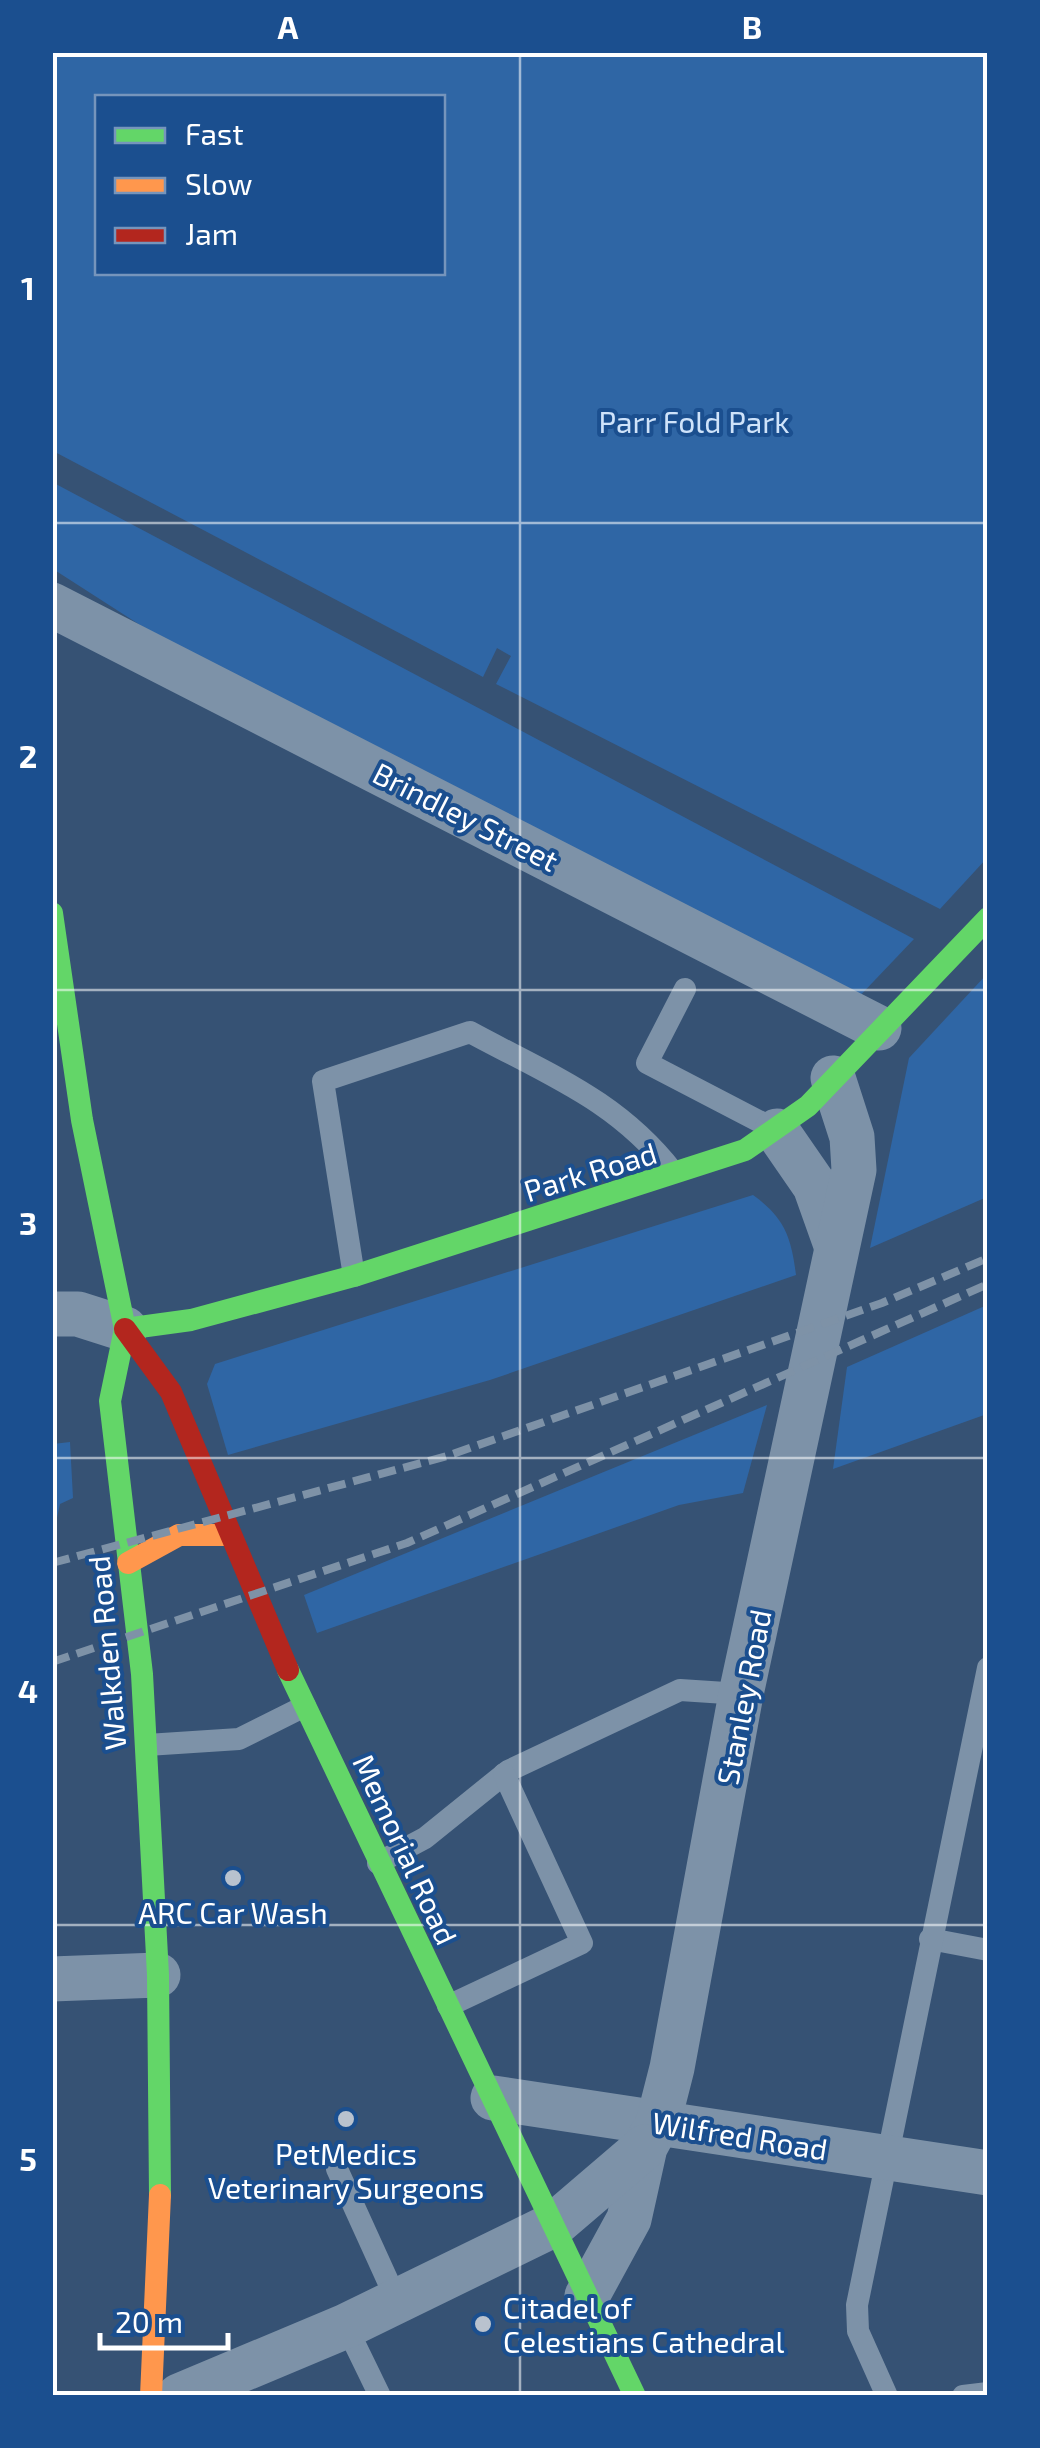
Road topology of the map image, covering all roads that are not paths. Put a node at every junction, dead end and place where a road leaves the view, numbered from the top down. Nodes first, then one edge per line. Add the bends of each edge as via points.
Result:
1 (52, 605) edge
2 (52, 913) edge
3 (988, 918) edge
4 (58, 985) edge
5 (685, 989) dead end
6 (879, 1028) junction
7 (834, 1078) junction
8 (777, 1130) junction
9 (676, 1175) junction
10 (836, 1245) junction
11 (354, 1276) junction
12 (52, 1314) edge
13 (125, 1329) junction
14 (229, 1535) junction
15 (128, 1563) junction
16 (988, 1668) edge
17 (742, 1694) junction
18 (305, 1706) junction
19 (146, 1746) junction
20 (504, 1774) junction
21 (378, 1863) junction
22 (930, 1940) junction
23 (988, 1950) edge
24 (158, 1975) junction
25 (52, 1979) edge
26 (448, 2006) junction
27 (493, 2098) junction
28 (652, 2135) junction
29 (887, 2158) junction
30 (337, 2169) dead end
31 (988, 2173) edge
32 (555, 2224) junction
33 (587, 2296) junction
34 (398, 2301) junction
35 (346, 2326) junction
36 (988, 2393) edge
37 (151, 2396) edge
38 (179, 2396) edge
39 (380, 2396) edge
40 (635, 2396) edge
41 (887, 2396) edge
42 (963, 2396) edge

1 - 6 street, Brindley Street
2 - 4 main road, Walkden Road
3 - 6 main road, Park Road
4 - 13 main road, Walkden Road
5 - 8 lane via 648,1064
6 - 7 main road, Park Road
7 - 8 main road, Park Road
7 - 10 street, Stanley Road via 854,1170
8 - 9 main road, Park Road
8 - 10 street via 815,1186
9 - 11 main road, Park Road
9 - 11 lane via 644,1134 614,1110 470,1032 323,1081
10 - 17 street, Stanley Road
11 - 13 main road, Park Road via 192,1320
12 - 13 street via 78,1314
13 - 14 main road, Memorial Road via 171,1392
13 - 15 main road, Walkden Road via 110,1401
14 - 15 main road via 179,1535
14 - 18 main road, Memorial Road
15 - 19 main road, Walkden Road
16 - 22 lane
17 - 20 lane via 680,1690
17 - 28 street, Stanley Road
18 - 19 lane via 239,1739
18 - 21 main road, Memorial Road
19 - 24 main road, Walkden Road
20 - 21 lane via 425,1838
20 - 26 lane via 582,1943
21 - 26 main road, Memorial Road
22 - 23 lane
22 - 29 lane
24 - 25 street
24 - 37 main road, Walkden Road via 161,2156
26 - 27 main road, Memorial Road
27 - 28 street, Wilfred Road
27 - 32 main road, Memorial Road
28 - 29 street, Wilfred Road
28 - 32 street
28 - 33 street, Stanley Road via 629,2219
29 - 31 street, Wilfred Road
29 - 41 lane via 856,2318
30 - 34 lane
32 - 33 main road, Memorial Road
32 - 34 street
33 - 40 main road, Memorial Road
34 - 35 street
35 - 38 street
35 - 39 lane
36 - 42 lane

